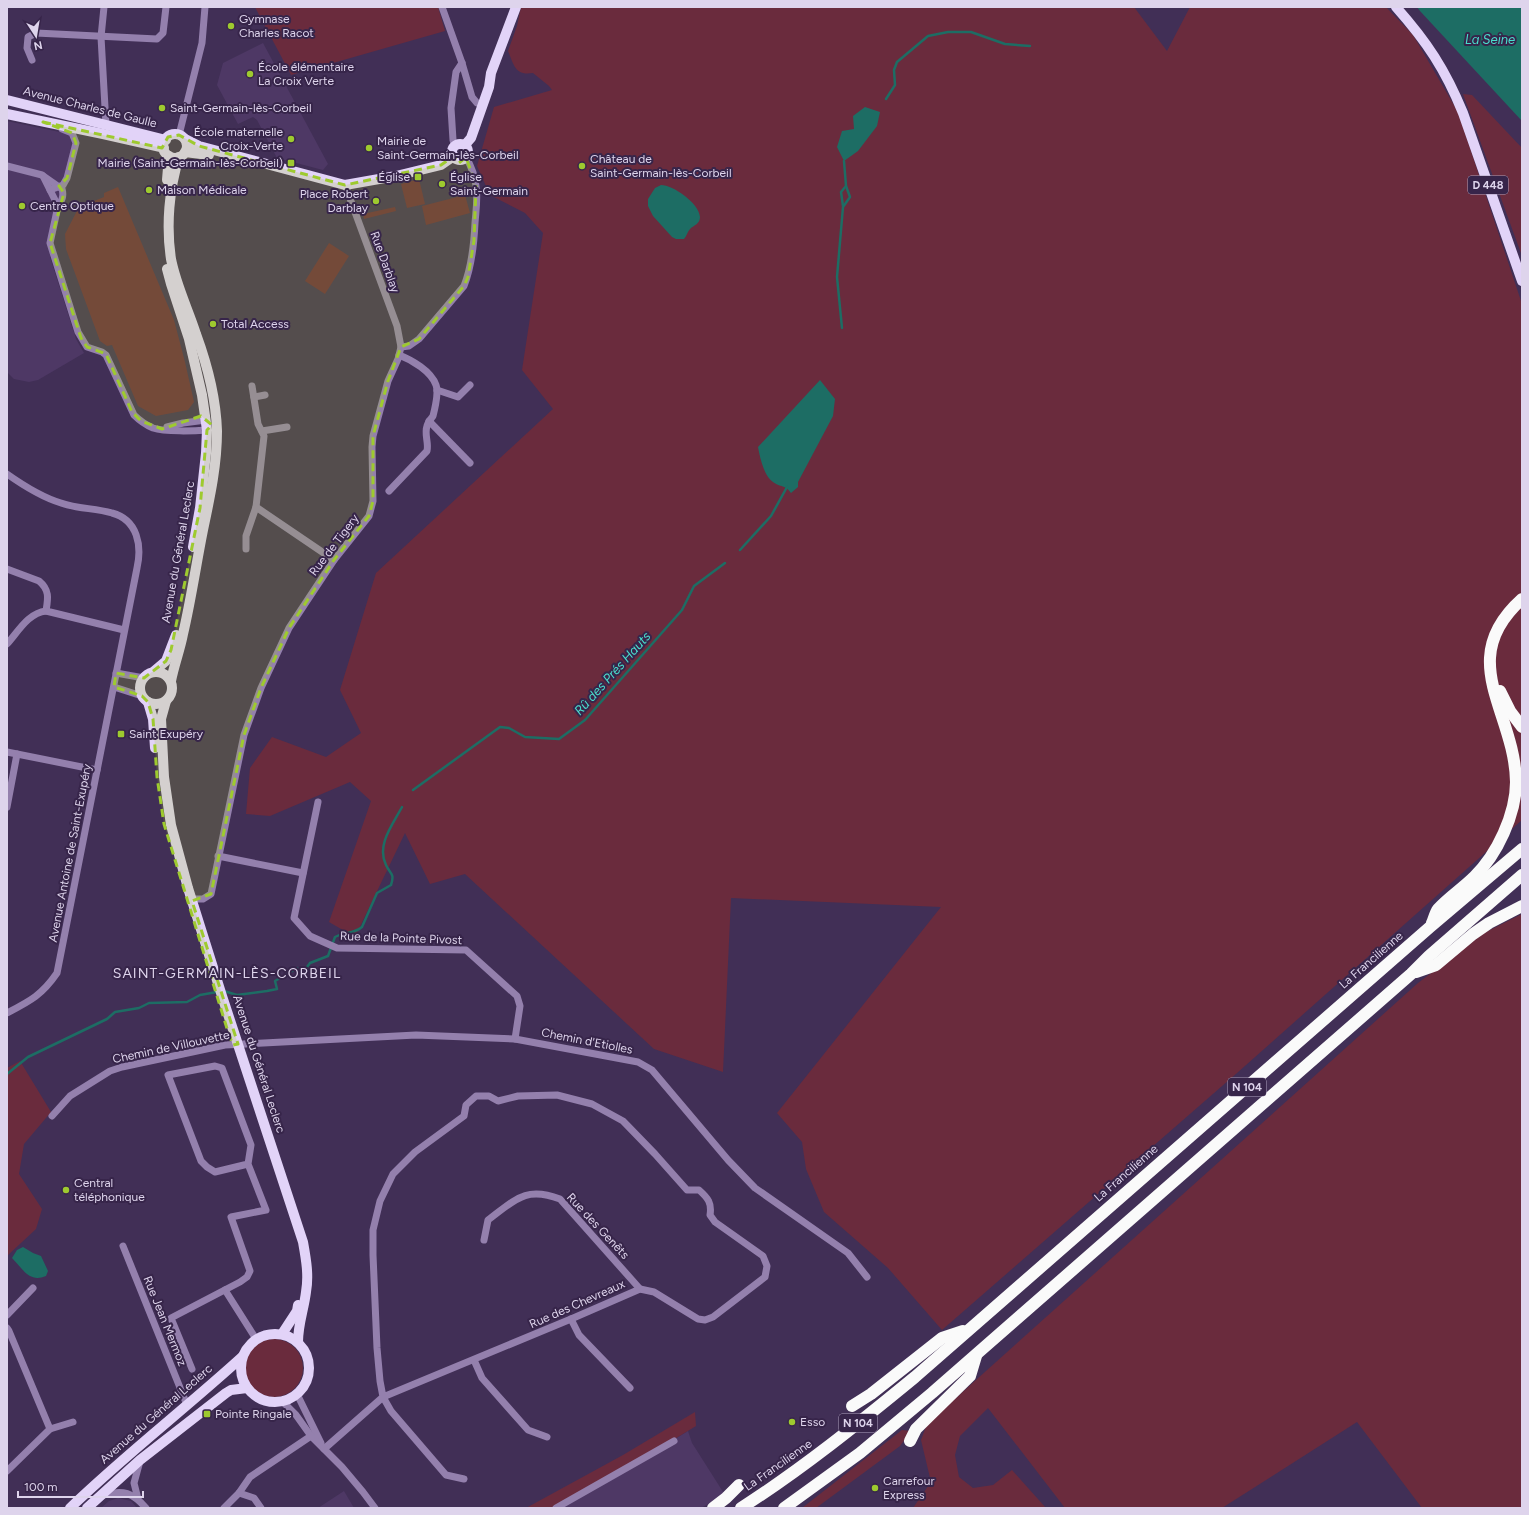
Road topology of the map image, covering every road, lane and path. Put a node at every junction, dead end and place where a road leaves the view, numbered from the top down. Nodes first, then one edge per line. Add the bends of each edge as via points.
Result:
1 (104, 7) edge
2 (166, 7) edge
3 (205, 7) edge
4 (442, 7) edge
5 (516, 7) edge
6 (1396, 7) edge
7 (101, 37) junction
8 (32, 60) dead end
9 (462, 63) junction
10 (7, 100) edge
11 (483, 105) junction
12 (7, 114) edge
13 (43, 122) junction
14 (106, 125) junction
15 (182, 137) junction
16 (166, 148) junction
17 (458, 149) junction
18 (182, 155) junction
19 (466, 157) joint
20 (7, 166) edge
21 (42, 175) junction
22 (334, 183) junction
23 (345, 185) junction
24 (59, 186) junction
25 (50, 190) junction
26 (58, 206) junction
27 (1522, 281) edge
28 (170, 284) junction
29 (400, 351) junction
30 (204, 356) junction
31 (470, 385) dead end
32 (252, 386) dead end
33 (437, 390) junction
34 (265, 395) dead end
35 (254, 397) junction
36 (204, 408) junction
37 (429, 421) junction
38 (183, 423) junction
39 (209, 426) junction
40 (287, 427) dead end
41 (162, 429) junction
42 (262, 431) junction
43 (470, 463) dead end
44 (7, 474) edge
45 (389, 491) dead end
46 (256, 507) junction
47 (246, 549) dead end
48 (334, 560) junction
49 (7, 569) edge
50 (1522, 599) edge
51 (1522, 607) edge
52 (46, 611) junction
53 (124, 630) junction
54 (7, 644) edge
55 (153, 672) junction
56 (116, 673) junction
57 (144, 678) junction
58 (171, 682) junction
59 (114, 687) junction
60 (145, 699) junction
61 (166, 701) junction
62 (1522, 727) edge
63 (7, 752) edge
64 (17, 754) junction
65 (97, 770) junction
66 (318, 802) dead end
67 (7, 807) edge
68 (1522, 849) edge
69 (218, 856) junction
70 (303, 873) junction
71 (1522, 875) edge
72 (192, 900) junction
73 (1522, 906) edge
74 (1430, 927) junction
75 (1411, 974) junction
76 (218, 993) junction
77 (7, 1013) edge
78 (515, 1039) junction
79 (235, 1044) junction
80 (52, 1116) dead end
81 (248, 1164) junction
82 (484, 1240) dead end
83 (122, 1246) dead end
84 (867, 1278) dead end
85 (33, 1288) dead end
86 (640, 1288) junction
87 (225, 1290) junction
88 (7, 1315) edge
89 (571, 1319) junction
90 (7, 1328) edge
91 (968, 1330) junction
92 (282, 1334) junction
93 (256, 1339) junction
94 (298, 1342) junction
95 (977, 1354) junction
96 (242, 1357) junction
97 (474, 1360) junction
98 (192, 1369) dead end
99 (246, 1388) junction
100 (630, 1388) dead end
101 (297, 1394) junction
102 (383, 1397) junction
103 (283, 1402) junction
104 (187, 1405) junction
105 (852, 1406) dead end
106 (73, 1422) dead end
107 (50, 1430) junction
108 (311, 1436) junction
109 (547, 1437) dead end
110 (674, 1441) dead end
111 (910, 1441) dead end
112 (324, 1449) junction
113 (140, 1460) junction
114 (7, 1471) edge
115 (464, 1480) dead end
116 (738, 1485) dead end
117 (239, 1493) junction
118 (98, 1497) junction
119 (138, 1499) junction
120 (70, 1508) edge
121 (87, 1508) edge
122 (146, 1508) edge
123 (224, 1508) edge
124 (261, 1508) edge
125 (375, 1508) edge
126 (556, 1508) edge
127 (713, 1508) edge
128 (741, 1508) edge
129 (784, 1508) edge

1 - 7 street
2 - 7 street via 163,33 157,39
3 - 15 street via 202,43
4 - 9 street
5 - 11 main road via 491,73
6 - 27 main road, D 448 via 1440,63 1453,89
7 - 8 street via 33,34 28,37 27,45
7 - 14 street
9 - 11 street via 472,98
9 - 17 street via 456,72 451,108 453,140
10 - 14 main road, Avenue Charles de Gaulle
11 - 17 main road via 471,138
12 - 13 main road, Avenue Charles de Gaulle
13 - 16 main road, Avenue Charles de Gaulle
13 - 24 street via 72,133 75,139 67,178 63,185
14 - 16 main road, Avenue Charles de Gaulle
15 - 16 main road via 172,135
15 - 18 main road via 187,146
15 - 22 main road via 199,146
16 - 18 main road via 172,157
16 - 28 main road, Avenue du Général Leclerc via 169,169 162,238
17 - 19 main road via 460,160
17 - 23 main road via 442,165
18 - 22 main road via 197,153 230,159
18 - 30 main road, Avenue du Général Leclerc via 175,170 169,214 169,238 178,282
19 - 29 street via 471,166 477,197 468,277 464,286 419,338
20 - 21 street
21 - 24 street
21 - 25 street
22 - 23 main road
23 - 29 street, Rue Darblay via 397,326
24 - 25 street
24 - 26 street via 64,193
25 - 26 street
26 - 41 street via 50,243 78,332 87,347 106,355 134,415 153,428
28 - 30 main road, Avenue du Général Leclerc via 183,308 199,354
28 - 36 main road, Avenue du Général Leclerc via 189,339
29 - 33 street via 432,377
29 - 48 street, Rue de Tigery via 388,381 373,436 374,501 369,516
30 - 39 main road, Avenue du Général Leclerc via 213,398
31 - 33 street via 458,397
32 - 35 street
33 - 37 street
34 - 35 street
35 - 42 street via 258,424
36 - 38 street via 197,417
36 - 39 main road, Avenue du Général Leclerc
37 - 43 street
37 - 45 street via 426,431 427,451
38 - 39 street
38 - 41 street
39 - 41 street via 184,431
39 - 55 main road, Avenue du Général Leclerc via 200,508 177,633 166,661
39 - 58 main road, Avenue du Général Leclerc via 216,456 212,491 183,636
40 - 42 street
42 - 46 street via 264,436
44 - 53 street, Avenue Antoine de Saint-Exupéry via 47,498 76,508 112,513 125,519 130,525 138,538 140,557
46 - 47 street via 246,536
46 - 48 street
48 - 69 street, Rue de Tigery via 289,628 261,688 244,735
49 - 52 street via 39,581 43,585 47,592
50 - 74 highway via 1502,622 1492,643 1489,662 1491,684 1510,739 1514,765 1516,783 1511,810 1498,846 1490,859 1437,910
51 - 62 highway via 1498,645 1496,664 1499,688 1510,711
52 - 53 street
52 - 54 street via 31,617
53 - 56 street, Avenue Antoine de Saint-Exupéry
55 - 57 main road, Avenue du Général Leclerc
55 - 58 main road via 166,675
56 - 57 street
56 - 59 street, Avenue Antoine de Saint-Exupéry
57 - 60 main road, Avenue du Général Leclerc via 140,687
58 - 61 main road, Avenue du Général Leclerc via 172,692
59 - 60 street
59 - 65 street, Avenue Antoine de Saint-Exupéry
60 - 61 main road via 157,704
60 - 76 main road, Avenue du Général Leclerc via 153,719 157,777 164,824
61 - 72 main road, Avenue du Général Leclerc via 161,719 166,796 171,825
63 - 64 street
64 - 65 street
64 - 67 street
65 - 77 street, Avenue Antoine de Saint-Exupéry via 57,973 48,987 37,996
66 - 70 street
68 - 74 highway, La Francilienne / N 104
69 - 70 street
69 - 72 street, Rue de Tigery via 210,894 204,899
70 - 78 street, Rue de la Pointe Pivost via 294,918 310,936 337,948 466,950 517,996 520,1006
71 - 75 highway, N 104
72 - 76 main road, Avenue du Général Leclerc
73 - 75 highway via 1489,923 1436,964
74 - 91 highway, La Francilienne / N 104
75 - 95 highway, N 104
76 - 79 main road, Avenue du Général Leclerc
78 - 79 street, Chemin d'Etiolles via 416,1035
78 - 84 street, Chemin d'Etiolles via 638,1062 652,1070 755,1188 848,1253
79 - 80 street, Chemin de Villouvette via 122,1067 70,1096
79 - 92 main road, Avenue du Général Leclerc via 298,1243 303,1271 297,1311
79 - 94 main road, Avenue du Général Leclerc via 303,1242 308,1271
81 - 81 street via 215,1172 208,1168 202,1161 168,1075 216,1066 222,1068 251,1145
81 - 87 street via 266,1210 231,1217 250,1271 247,1277
82 - 86 street, Rue des Genêts via 488,1220 518,1198 531,1193 546,1194 560,1199
83 - 104 street, Rue Jean Mermoz
85 - 88 street
86 - 89 street, Rue des Chevreaux
86 - 102 street, Rue des Chevreaux via 654,1292 698,1319 705,1320 713,1317 765,1277 767,1266 764,1256 715,1222 710,1215 708,1198 699,1190 687,1190 623,1121 592,1104 557,1095 518,1096 498,1101 489,1096 476,1096 466,1105 464,1116 415,1152 393,1174 380,1201 373,1230 373,1255 377,1348
87 - 93 street
87 - 98 street via 171,1318
89 - 97 street, Rue des Chevreaux
89 - 100 street via 579,1336
90 - 107 street
91 - 105 highway via 942,1338
91 - 128 highway, La Francilienne / N 104 via 842,1437
92 - 93 main road via 266,1335
92 - 94 main road
93 - 96 main road via 246,1348
94 - 101 main road via 306,1353 309,1375
95 - 111 highway via 970,1376 916,1429
95 - 129 highway, N 104 via 860,1453
96 - 99 main road via 240,1369
96 - 104 main road, Avenue du Général Leclerc
97 - 102 street, Rue des Chevreaux
97 - 109 street via 482,1378 528,1430
99 - 103 main road via 256,1397 269,1402
99 - 113 main road, Avenue du Général Leclerc via 226,1392
101 - 103 main road
101 - 112 street
102 - 112 street, Rue des Chevreaux
102 - 115 street via 391,1411 446,1475
103 - 108 street
104 - 120 main road, Avenue du Général Leclerc
106 - 107 street
107 - 114 street
108 - 112 street
108 - 117 street via 250,1477
110 - 126 street
112 - 125 street
113 - 118 main road, Avenue du Général Leclerc
113 - 119 street via 134,1483
116 - 127 highway
117 - 123 street
117 - 124 street via 254,1498
118 - 119 street via 113,1492 126,1493
118 - 121 main road, Avenue du Général Leclerc
119 - 122 street

